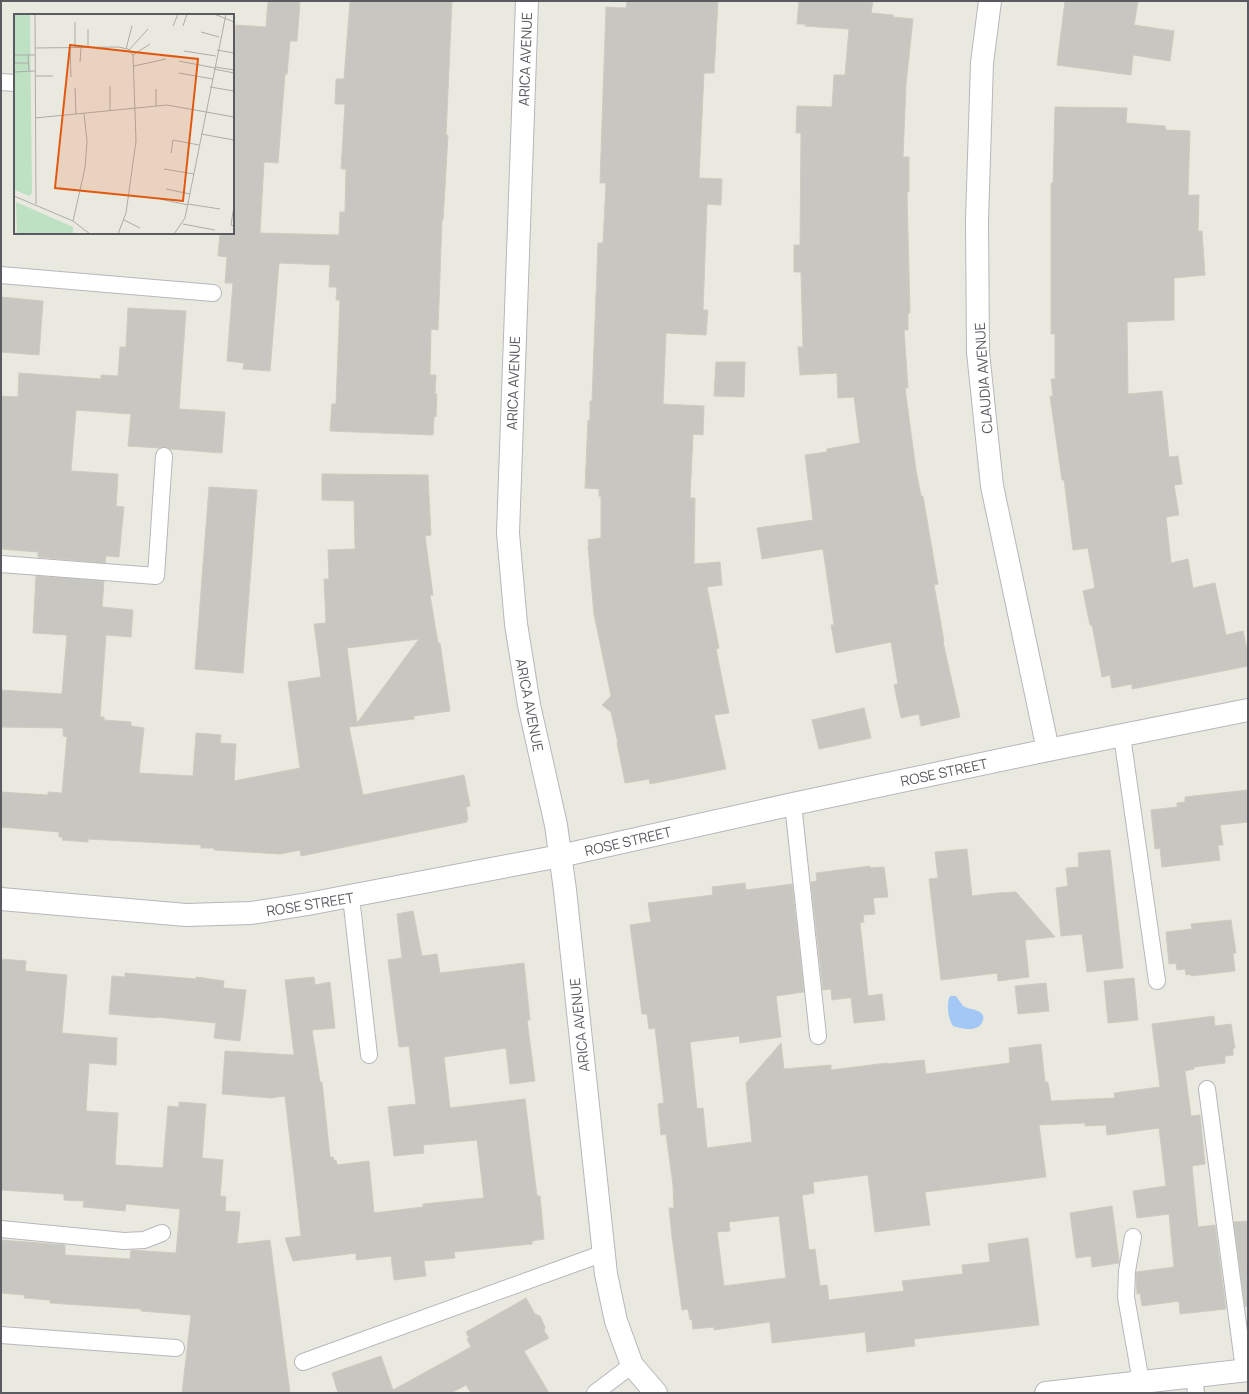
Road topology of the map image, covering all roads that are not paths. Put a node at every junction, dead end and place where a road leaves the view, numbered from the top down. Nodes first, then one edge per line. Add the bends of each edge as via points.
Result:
1 (527, 1) edge
2 (990, 1) edge
3 (1, 82) edge
4 (14, 83) edge
5 (1, 275) edge
6 (213, 293) dead end
7 (164, 456) dead end
8 (1, 564) edge
9 (1248, 710) edge
10 (1122, 736) junction
11 (1048, 750) junction
12 (793, 804) junction
13 (560, 856) junction
14 (351, 897) junction
15 (1, 899) edge
16 (1157, 981) dead end
17 (818, 1036) dead end
18 (368, 1055) dead end
19 (1208, 1089) dead end
20 (1, 1229) edge
21 (162, 1233) dead end
22 (1133, 1237) dead end
23 (604, 1253) junction
24 (1, 1335) edge
25 (176, 1348) dead end
26 (303, 1362) dead end
27 (632, 1365) junction
28 (1246, 1370) edge
29 (1141, 1382) junction
30 (1195, 1385) edge
31 (1077, 1391) edge
32 (595, 1393) edge
33 (656, 1393) edge
34 (1046, 1393) edge

1 - 13 street, ARICA AVENUE via 508,533 516,624 525,683 556,825
2 - 11 street, CLAUDIA AVENUE via 982,71 977,220 978,352 992,486
3 - 4 lane
5 - 6 lane
7 - 8 lane via 156,576
9 - 10 street, ROSE STREET
10 - 11 street, ROSE STREET
10 - 16 lane
11 - 12 street, ROSE STREET
12 - 13 street, ROSE STREET
12 - 17 lane
13 - 14 street, ROSE STREET
13 - 23 street, ARICA AVENUE
14 - 15 street, ROSE STREET via 251,913 186,915
14 - 18 lane
19 - 28 lane
20 - 21 lane via 124,1241 144,1240
22 - 29 lane via 1127,1271 1126,1297
23 - 26 lane
23 - 27 street, ARICA AVENUE via 616,1321
24 - 25 lane
27 - 32 lane
27 - 33 street, ARICA AVENUE
28 - 30 street
29 - 30 street
29 - 31 street
31 - 34 street

